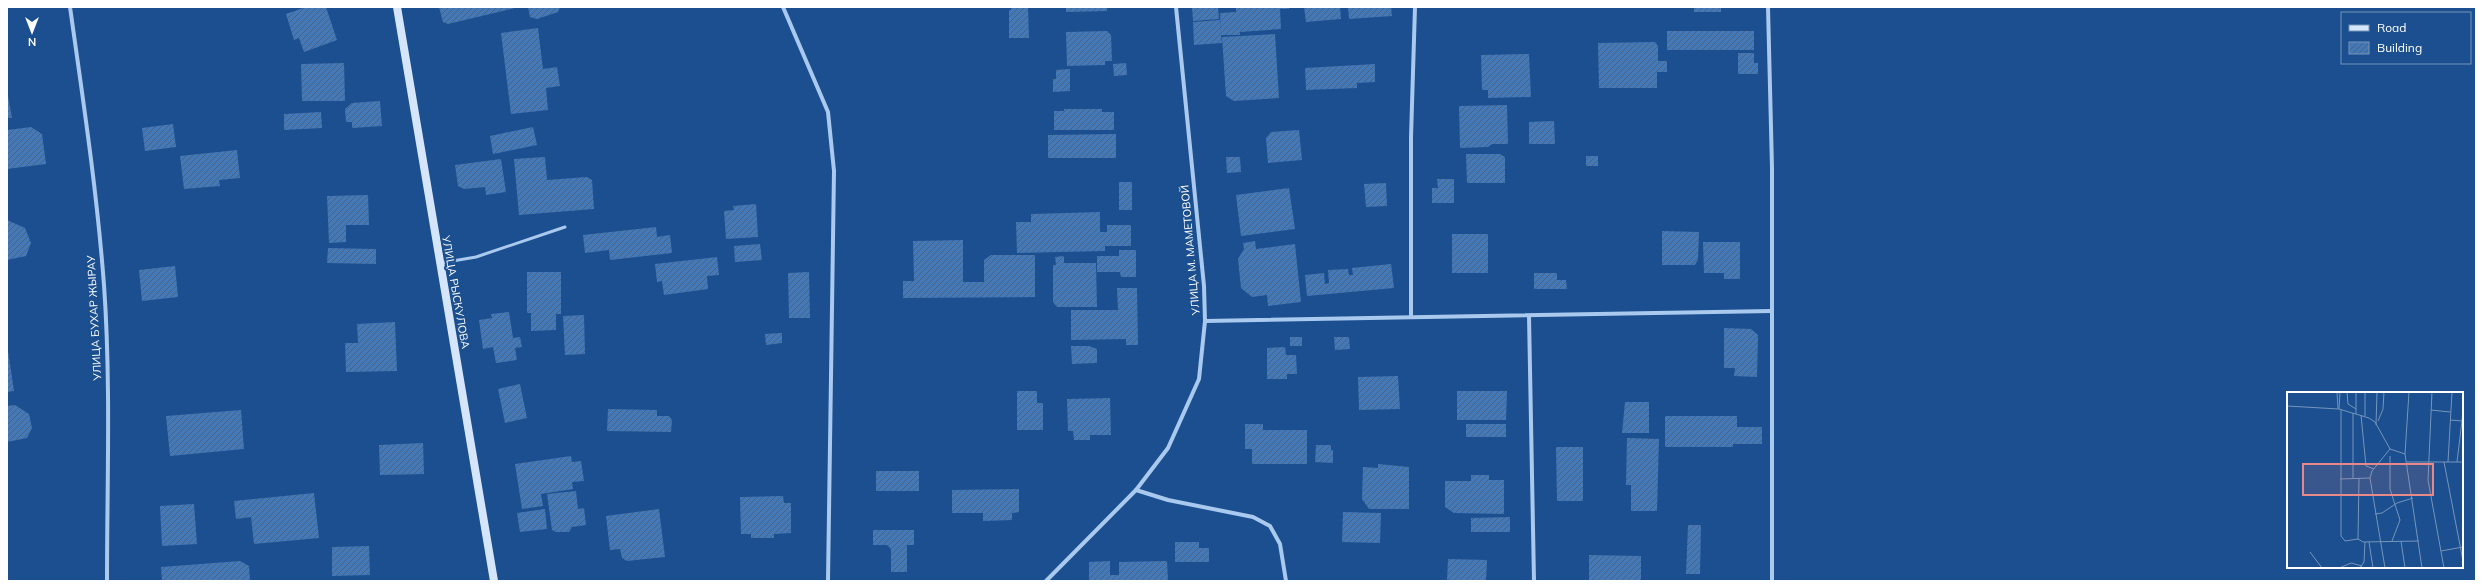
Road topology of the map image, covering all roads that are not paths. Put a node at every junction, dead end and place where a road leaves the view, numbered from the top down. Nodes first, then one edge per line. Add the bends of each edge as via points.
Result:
1 (70, 7) edge
2 (397, 7) edge
3 (783, 7) edge
4 (1176, 7) edge
5 (1415, 7) edge
6 (1768, 7) edge
7 (565, 227) dead end
8 (440, 263) junction
9 (1772, 311) junction
10 (1529, 316) junction
11 (1411, 317) junction
12 (1205, 321) junction
13 (1136, 490) junction
14 (107, 581) edge
15 (494, 581) edge
16 (828, 581) edge
17 (1046, 581) edge
18 (1286, 581) edge
19 (1534, 581) edge
20 (1772, 581) edge

1 - 14 street, УЛИЦА БУХАР ЖЫРАУ via 88,136 104,286 108,428
2 - 8 street, УЛИЦА РЫСКУЛОВА
3 - 16 street via 828,112 834,171
4 - 12 street, УЛИЦА М. МАМЕТОВОЙ via 1204,286
5 - 11 street via 1411,137
6 - 9 street
7 - 8 lane via 476,258
8 - 15 street, УЛИЦА РЫСКУЛОВА
9 - 10 street
9 - 20 street
10 - 11 street
10 - 19 street
11 - 12 street
12 - 13 street, УЛИЦА М. МАМЕТОВОЙ via 1199,379 1168,448
13 - 17 street, УЛИЦА М. МАМЕТОВОЙ
13 - 18 street via 1168,500 1253,518 1270,526 1280,544

